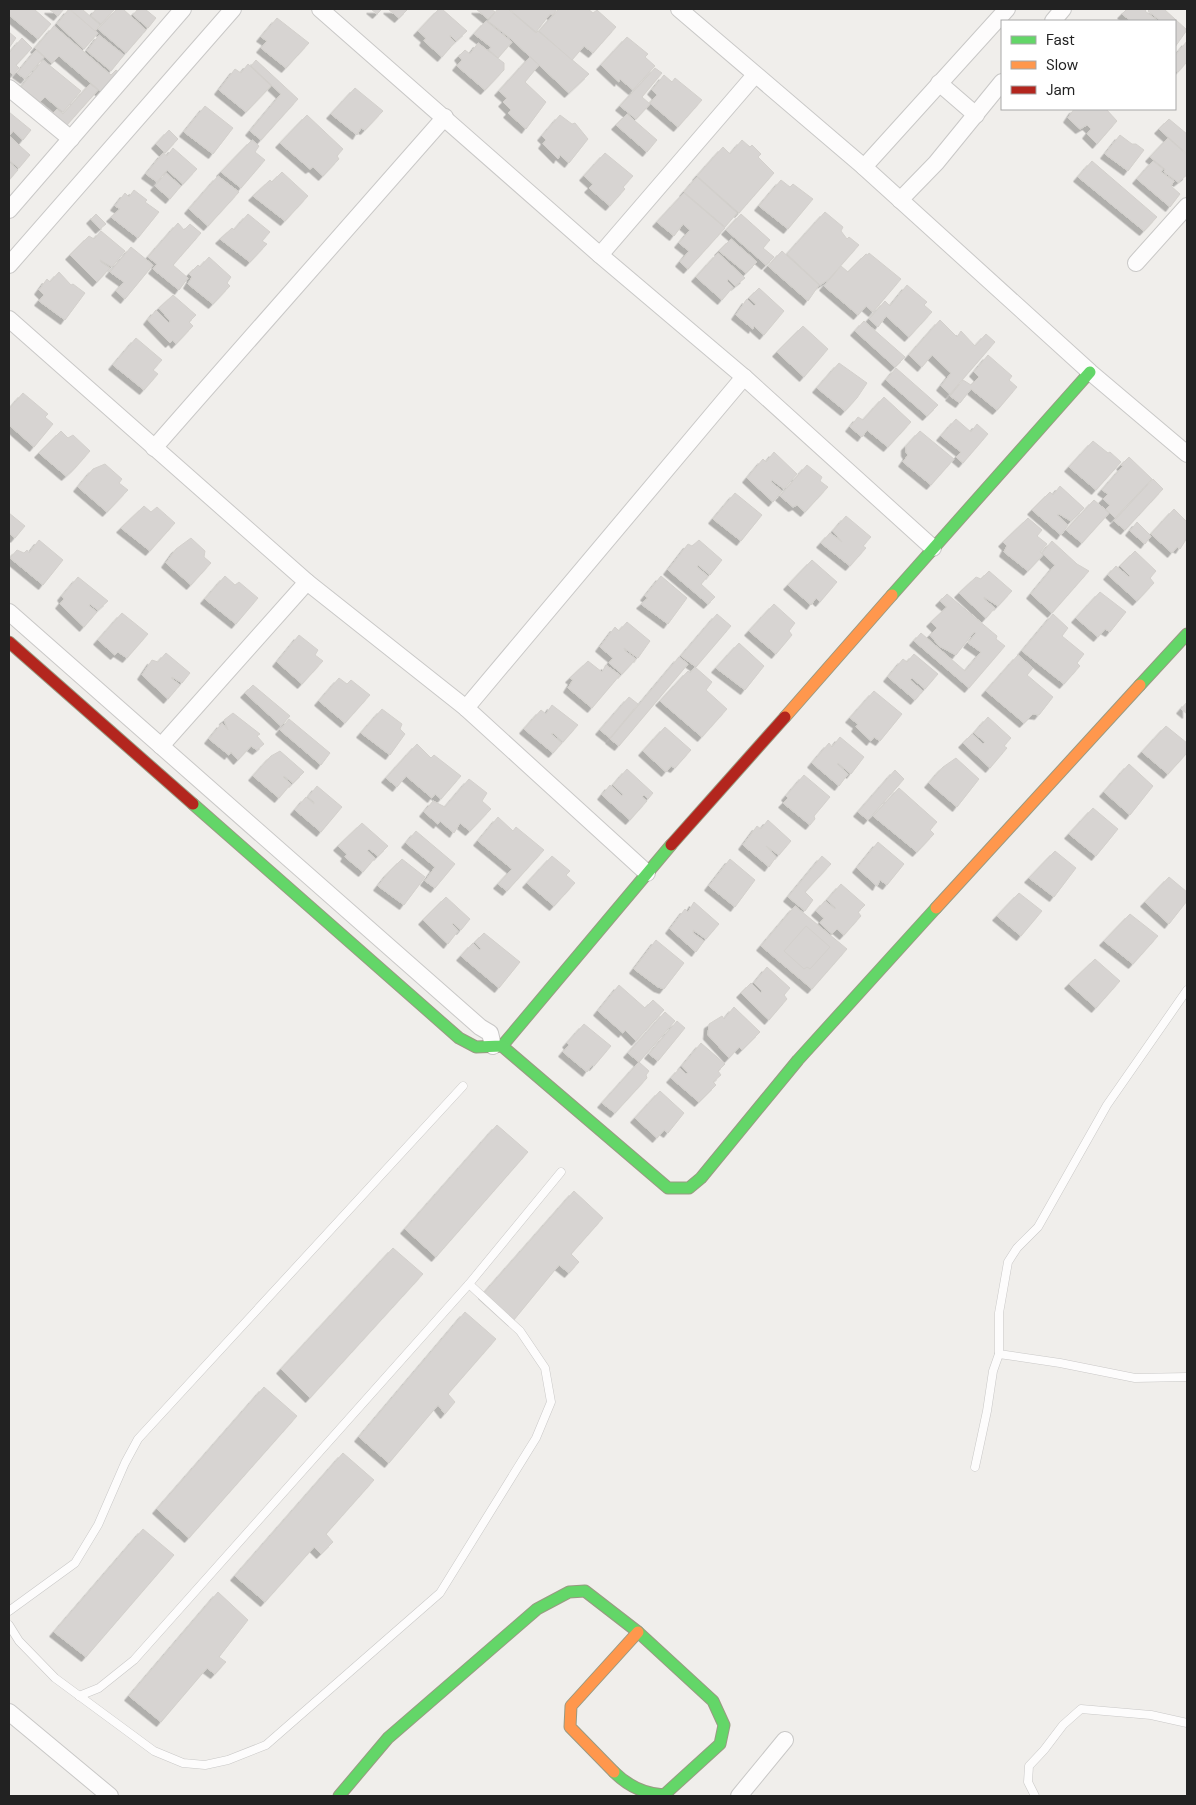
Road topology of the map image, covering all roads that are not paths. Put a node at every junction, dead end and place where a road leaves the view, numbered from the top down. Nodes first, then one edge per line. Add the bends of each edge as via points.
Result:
1 (183, 9) edge
2 (232, 9) edge
3 (320, 9) edge
4 (679, 9) edge
5 (1008, 9) edge
6 (1063, 9) edge
7 (1054, 20) edge
8 (755, 75) junction
9 (939, 83) junction
10 (1001, 83) edge
11 (9, 88) edge
12 (976, 115) junction
13 (445, 117) junction
14 (71, 139) junction
15 (864, 167) junction
16 (900, 200) junction
17 (1187, 206) edge
18 (9, 210) edge
19 (600, 255) junction
20 (1136, 263) dead end
21 (9, 265) edge
22 (9, 319) edge
23 (1090, 372) junction
24 (744, 377) junction
25 (154, 448) junction
26 (1187, 454) edge
27 (933, 548) junction
28 (307, 582) junction
29 (9, 612) edge
30 (1187, 634) edge
31 (9, 642) edge
32 (466, 708) junction
33 (161, 746) junction
34 (647, 873) junction
35 (1187, 990) edge
36 (497, 1046) junction
37 (463, 1086) dead end
38 (561, 1172) dead end
39 (469, 1284) junction
40 (999, 1354) junction
41 (1187, 1377) edge
42 (975, 1467) dead end
43 (9, 1611) edge
44 (9, 1625) edge
45 (638, 1632) junction
46 (79, 1696) junction
47 (9, 1712) edge
48 (1187, 1723) edge
49 (785, 1740) dead end
50 (89, 1790) edge
51 (110, 1796) edge
52 (339, 1796) edge
53 (739, 1796) edge
54 (1035, 1796) edge

1 - 14 street
2 - 21 street
3 - 13 street
4 - 8 street
5 - 9 street
6 - 7 street
8 - 15 street
8 - 19 street
9 - 12 street
9 - 15 street
10 - 12 street
11 - 14 street
12 - 16 street
13 - 19 street
13 - 25 street
14 - 18 street
15 - 16 street
16 - 23 street
17 - 20 street
19 - 24 street
22 - 25 street
23 - 26 street
23 - 27 street
24 - 27 street
24 - 32 street
25 - 28 street
27 - 34 street
28 - 32 street
28 - 33 street
29 - 33 street
30 - 36 street via 798,1060 701,1178 689,1188 668,1188
31 - 36 street via 459,1038 476,1047
32 - 34 street
33 - 36 street via 490,1033
34 - 36 street
35 - 40 lane via 1107,1105 1038,1228 1017,1248 1008,1262 1000,1313
37 - 43 lane via 138,1439 98,1525 75,1563
38 - 39 lane
39 - 46 lane via 134,1660 99,1688
39 - 46 lane via 520,1331 545,1368 551,1402 536,1438 440,1593 266,1745 228,1760 205,1765 183,1763 154,1751
40 - 41 lane via 1135,1378
40 - 42 lane
44 - 46 lane via 19,1641 55,1678
45 - 45 street via 713,1701 724,1725 720,1744 664,1795 649,1794 622,1779 570,1727 571,1706
45 - 52 street via 585,1591 569,1592 553,1600 537,1609 388,1738
47 - 50 street
48 - 54 lane via 1151,1715 1081,1709 1029,1766 1028,1782
49 - 53 street
50 - 51 street

